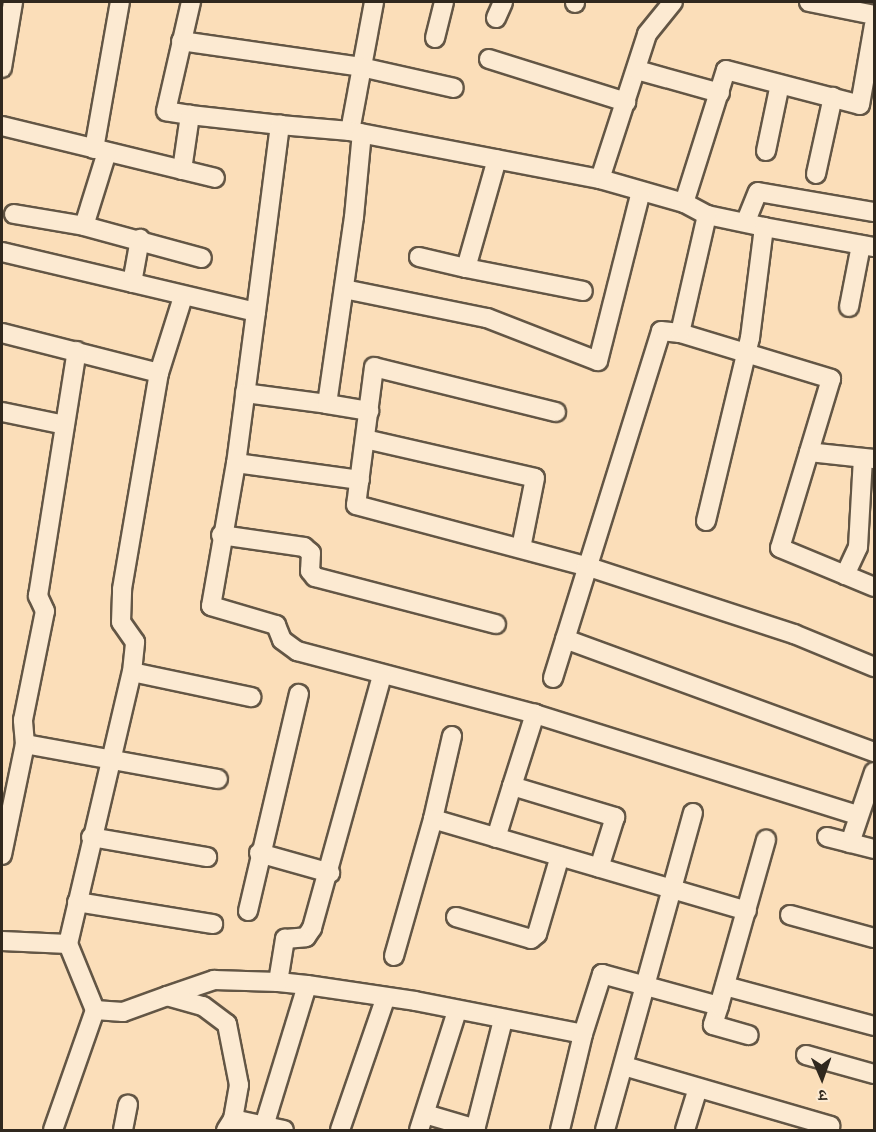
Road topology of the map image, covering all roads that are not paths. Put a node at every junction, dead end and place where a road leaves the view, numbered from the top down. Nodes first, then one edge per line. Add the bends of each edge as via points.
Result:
1 (13, 2) edge
2 (120, 2) edge
3 (191, 2) edge
4 (374, 2) edge
5 (444, 2) edge
6 (673, 2) edge
7 (809, 2) edge
8 (874, 15) edge
9 (874, 26) edge
10 (5, 29) edge
11 (435, 38) dead end
12 (181, 41) junction
13 (873, 46) edge
14 (489, 59) dead end
15 (360, 67) junction
16 (2, 68) edge
17 (637, 70) junction
18 (780, 84) junction
19 (454, 88) dead end
20 (720, 93) junction
21 (833, 97) junction
22 (626, 102) junction
23 (190, 115) junction
24 (280, 125) junction
25 (2, 126) edge
26 (356, 132) junction
27 (100, 150) junction
28 (766, 151) dead end
29 (498, 159) junction
30 (182, 170) junction
31 (816, 174) dead end
32 (215, 178) dead end
33 (600, 179) junction
34 (641, 191) junction
35 (684, 203) junction
36 (874, 212) edge
37 (14, 214) dead end
38 (708, 215) junction
39 (746, 221) junction
40 (84, 226) junction
41 (764, 226) junction
42 (140, 239) junction
43 (868, 246) edge
44 (2, 252) edge
45 (419, 257) dead end
46 (202, 258) dead end
47 (466, 268) junction
48 (132, 283) junction
49 (344, 289) junction
50 (583, 291) dead end
51 (183, 297) junction
52 (849, 307) dead end
53 (256, 312) junction
54 (2, 333) edge
55 (680, 333) junction
56 (77, 351) junction
57 (746, 355) junction
58 (159, 373) junction
59 (245, 393) junction
60 (327, 404) junction
61 (369, 411) junction
62 (2, 412) edge
63 (556, 412) dead end
64 (65, 425) junction
65 (365, 439) junction
66 (808, 452) junction
67 (869, 459) edge
68 (236, 463) junction
69 (360, 480) junction
70 (706, 521) dead end
71 (221, 535) junction
72 (521, 548) junction
73 (586, 566) junction
74 (845, 575) junction
75 (874, 587) edge
76 (496, 624) dead end
77 (565, 639) junction
78 (874, 667) edge
79 (132, 672) junction
80 (382, 675) junction
81 (553, 678) dead end
82 (299, 694) dead end
83 (251, 697) dead end
84 (535, 714) junction
85 (452, 736) dead end
86 (25, 744) junction
87 (874, 752) edge
88 (110, 758) junction
89 (874, 772) edge
90 (218, 779) dead end
91 (512, 786) junction
92 (693, 813) dead end
93 (858, 815) junction
94 (433, 819) junction
95 (91, 837) junction
96 (827, 837) dead end
97 (496, 838) junction
98 (766, 840) dead end
99 (850, 843) junction
100 (874, 849) edge
101 (260, 854) junction
102 (2, 855) edge
103 (560, 856) junction
104 (207, 857) dead end
105 (599, 868) junction
106 (330, 873) junction
107 (672, 889) junction
108 (77, 902) junction
109 (248, 911) dead end
110 (747, 912) junction
111 (790, 915) dead end
112 (456, 917) dead end
113 (213, 924) dead end
114 (874, 938) edge
115 (2, 941) edge
116 (68, 945) junction
117 (394, 956) dead end
118 (278, 982) junction
119 (307, 985) junction
120 (646, 985) junction
121 (725, 986) junction
122 (167, 996) junction
123 (385, 999) junction
124 (719, 1006) junction
125 (95, 1010) junction
126 (457, 1011) junction
127 (503, 1020) junction
128 (874, 1026) edge
129 (583, 1034) junction
130 (749, 1035) dead end
131 (806, 1055) dead end
132 (624, 1066) junction
133 (874, 1074) edge
134 (698, 1088) junction
135 (128, 1104) dead end
136 (422, 1122) edge
137 (230, 1125) edge
138 (264, 1126) junction
139 (476, 1130) edge
140 (53, 1131) edge
141 (123, 1131) edge
142 (284, 1131) edge
143 (340, 1131) edge
144 (560, 1131) edge
145 (605, 1131) edge
146 (686, 1131) edge
147 (830, 1131) edge

1 - 10 street
2 - 27 street
3 - 12 street
4 - 15 street
5 - 11 street
6 - 17 street via 647,34
7 - 8 street
9 - 13 street
10 - 16 street
12 - 15 street
12 - 23 street via 166,111
13 - 21 street via 860,105
14 - 22 street
15 - 19 street
15 - 26 street
17 - 20 street
17 - 22 street
18 - 20 street via 726,70
18 - 21 street
18 - 28 street
20 - 35 street
21 - 31 street
22 - 33 street
23 - 24 street
23 - 30 street
24 - 26 street
24 - 53 street
25 - 27 street
26 - 29 street
26 - 49 street
27 - 30 street
27 - 40 street
29 - 33 street
29 - 47 street
30 - 32 street
33 - 34 street
34 - 35 street
34 - 49 street via 598,361 487,318
35 - 38 street
36 - 39 street via 758,192
37 - 40 street
38 - 39 street
38 - 55 street
39 - 41 street
40 - 42 street
41 - 43 street
41 - 57 street
42 - 46 street
42 - 48 street
43 - 52 street
44 - 48 street
45 - 47 street
47 - 50 street
48 - 51 street
49 - 60 street
51 - 53 street
51 - 58 street
53 - 59 street
54 - 56 street
55 - 57 street
55 - 73 street via 661,331
56 - 58 street
56 - 64 street
57 - 66 street via 831,379
57 - 70 street
58 - 79 street via 120,606 121,622 135,642
59 - 60 street
59 - 68 street
60 - 61 street
61 - 63 street via 374,367
61 - 65 street
62 - 64 street
64 - 86 street via 38,596 45,611 23,720
65 - 69 street
65 - 72 street via 536,478
66 - 67 street
66 - 74 street via 780,548
67 - 74 street via 858,547
68 - 69 street
68 - 71 street
69 - 72 street via 356,505
71 - 76 street via 304,547 311,553 310,571 315,577
71 - 80 street via 211,606 276,625 282,640 297,651
72 - 73 street
73 - 77 street
73 - 78 street via 794,634
74 - 75 street
77 - 81 street
77 - 87 street
79 - 83 street
79 - 88 street
80 - 84 street
80 - 106 street
82 - 101 street
84 - 91 street
84 - 93 street
85 - 94 street
86 - 88 street
86 - 102 street
88 - 90 street
88 - 95 street
89 - 93 street
91 - 97 street
91 - 105 street via 615,817
92 - 107 street
93 - 99 street
94 - 97 street
94 - 117 street
95 - 104 street
95 - 108 street
96 - 99 street
97 - 103 street
98 - 110 street
99 - 100 street
101 - 106 street
101 - 109 street
103 - 105 street
103 - 112 street via 537,934 531,939
105 - 107 street
106 - 118 street via 306,937 285,939
107 - 110 street
107 - 120 street
108 - 113 street
108 - 116 street
110 - 121 street
111 - 114 street
115 - 116 street
116 - 125 street
118 - 119 street
118 - 122 street via 214,980
119 - 123 street
119 - 138 street
120 - 124 street
120 - 129 street via 602,974
120 - 132 street
121 - 124 street
121 - 128 street
122 - 125 street via 123,1012
122 - 137 street via 203,1006 227,1024 239,1085
123 - 126 street
123 - 143 street
124 - 130 street via 714,1025
125 - 140 street
126 - 127 street
126 - 136 street
127 - 129 street
127 - 139 street
129 - 144 street
131 - 133 street
132 - 134 street
132 - 145 street
134 - 146 street
134 - 147 street via 830,1126
135 - 141 street
136 - 139 street
137 - 138 street
138 - 142 street

